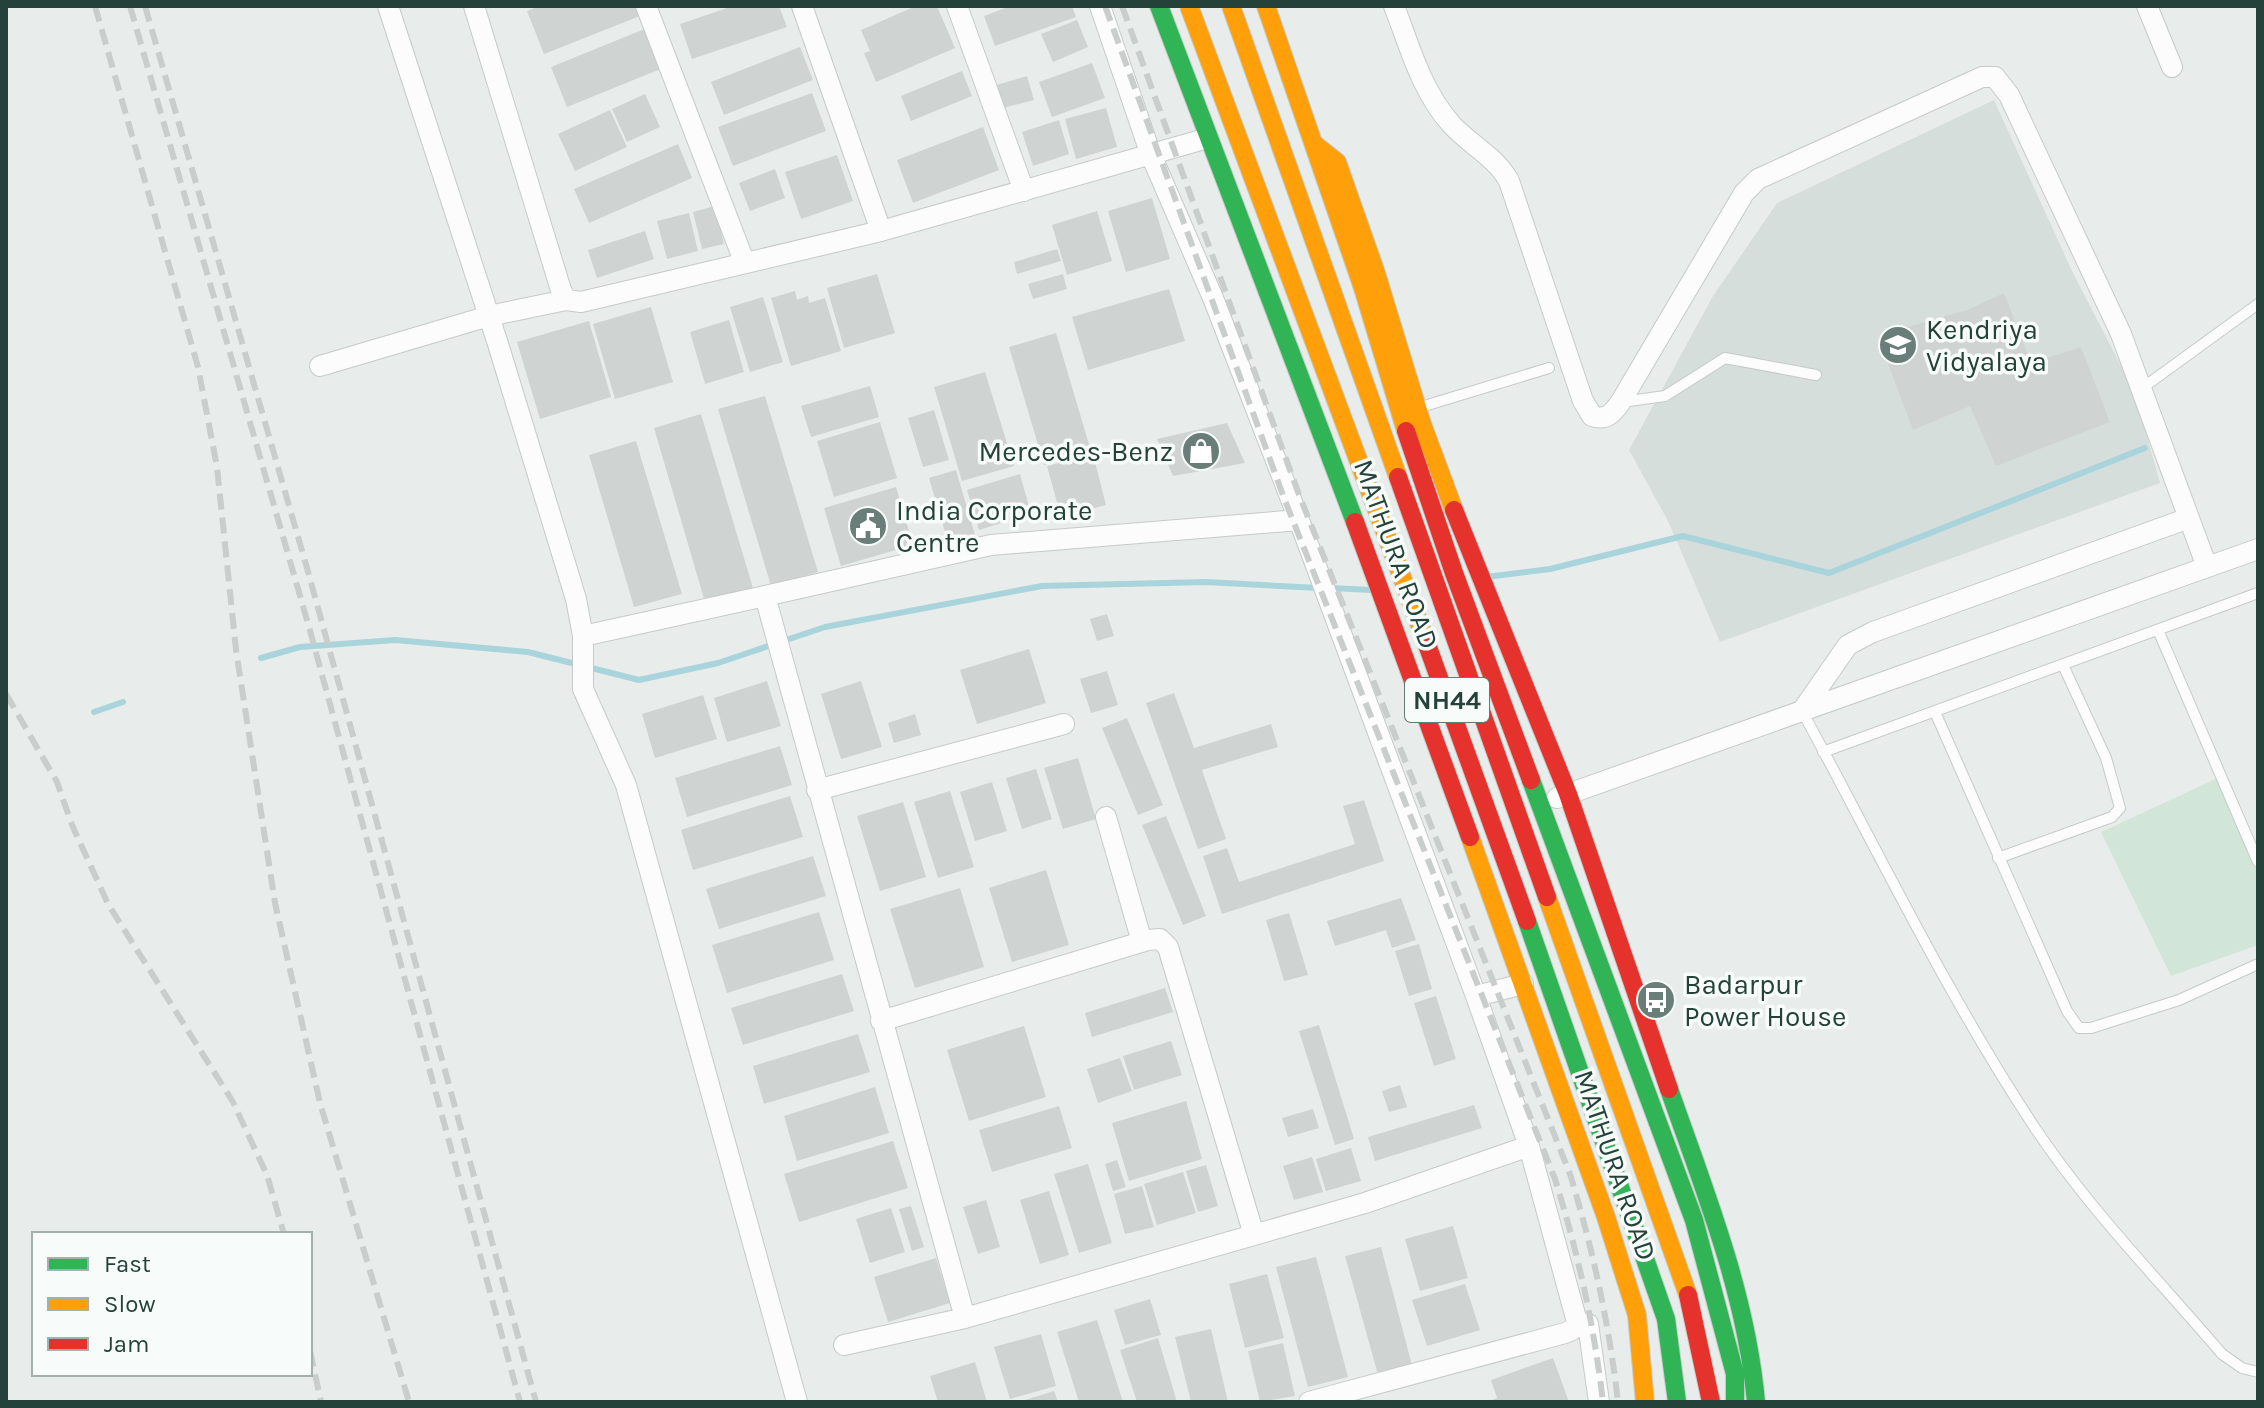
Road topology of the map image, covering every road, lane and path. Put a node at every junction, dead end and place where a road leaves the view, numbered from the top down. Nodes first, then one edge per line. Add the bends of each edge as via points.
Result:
1 (388, 6) edge
2 (474, 6) edge
3 (646, 6) edge
4 (802, 6) edge
5 (957, 6) edge
6 (1100, 6) edge
7 (1159, 6) edge
8 (1189, 6) edge
9 (1231, 6) edge
10 (1266, 6) edge
11 (1394, 6) edge
12 (2147, 6) edge
13 (2172, 67) dead end
14 (1208, 138) junction
15 (1313, 143) junction
16 (1151, 155) junction
17 (1024, 191) junction
18 (881, 231) junction
19 (744, 261) junction
20 (566, 300) junction
21 (2258, 304) edge
22 (489, 316) junction
23 (320, 366) dead end
24 (1549, 368) dead end
25 (1816, 375) dead end
26 (2141, 389) junction
27 (1620, 403) junction
28 (1417, 408) junction
29 (2189, 518) junction
30 (1299, 520) junction
31 (2258, 549) edge
32 (2207, 567) junction
33 (2258, 593) edge
34 (767, 605) junction
35 (2158, 630) junction
36 (583, 636) junction
37 (2063, 665) junction
38 (1802, 711) junction
39 (1935, 712) junction
40 (1506, 714) junction
41 (1064, 724) dead end
42 (1434, 735) junction
43 (1823, 752) junction
44 (817, 790) junction
45 (1568, 794) junction
46 (1538, 805) junction
47 (1106, 817) dead end
48 (1998, 858) junction
49 (2258, 862) edge
50 (1142, 942) junction
51 (1623, 962) junction
52 (2258, 964) edge
53 (1600, 969) junction
54 (1523, 984) junction
55 (1476, 996) junction
56 (881, 1021) junction
57 (1529, 1146) junction
58 (1254, 1235) junction
59 (965, 1318) junction
60 (1577, 1322) junction
61 (844, 1345) dead end
62 (2258, 1372) edge
63 (797, 1402) edge
64 (1309, 1402) edge
65 (1599, 1402) edge
66 (1645, 1402) edge
67 (1677, 1402) edge
68 (1711, 1402) edge
69 (1735, 1402) edge
70 (1756, 1402) edge

1 - 22 street
2 - 20 street
3 - 19 street
4 - 18 street
5 - 17 street
6 - 16 street
7 - 14 main road, MATHURA ROAD
8 - 67 main road, MATHURA ROAD / NH44, bridge via 1562,1016 1666,1319
9 - 68 main road, MATHURA ROAD / NH44, bridge via 1692,1307
10 - 15 main road, MATHURA ROAD
11 - 27 street via 1431,98 1509,181 1586,408 1592,416 1604,418
12 - 13 street
14 - 16 street
14 - 42 main road, MATHURA ROAD
15 - 28 main road via 1337,162
15 - 40 main road, MATHURA ROAD
16 - 17 street
16 - 30 street
17 - 18 street
18 - 19 street
19 - 20 street via 581,302
20 - 22 street
21 - 26 lane
22 - 23 street
22 - 36 street
24 - 28 lane
25 - 27 lane via 1725,358 1665,396
26 - 27 street via 2121,334 2004,84 1982,77 1758,179 1744,193
26 - 29 street
28 - 45 main road via 1489,604
29 - 32 street
29 - 38 street via 1861,638 1830,665
30 - 34 street via 991,545
30 - 55 street
31 - 32 street
32 - 38 street
33 - 35 lane
34 - 36 street
34 - 44 street
35 - 37 lane
35 - 49 lane
36 - 63 street via 587,700 626,785
37 - 39 lane
37 - 48 lane via 2106,758 2120,808 2112,817
38 - 43 lane
38 - 45 street
39 - 43 lane
39 - 48 lane
40 - 42 main road
40 - 46 main road, MATHURA ROAD
41 - 44 street
42 - 54 main road, MATHURA ROAD
43 - 62 lane via 1922,936 2033,1124 2083,1192 2222,1354
44 - 56 street
45 - 46 street
45 - 51 main road
46 - 53 main road, MATHURA ROAD
47 - 50 street
48 - 52 lane via 2079,1028 2179,1000
50 - 56 street
50 - 58 street via 1160,939 1168,947
51 - 53 street
51 - 70 main road via 1735,1279
53 - 54 main road
53 - 69 main road, MATHURA ROAD via 1694,1220 1735,1374
54 - 55 street
54 - 66 main road, MATHURA ROAD via 1637,1315
55 - 57 street
56 - 59 street
57 - 58 street
57 - 60 street
58 - 59 street
59 - 61 street
60 - 64 street via 1565,1333
60 - 65 street via 1588,1324

